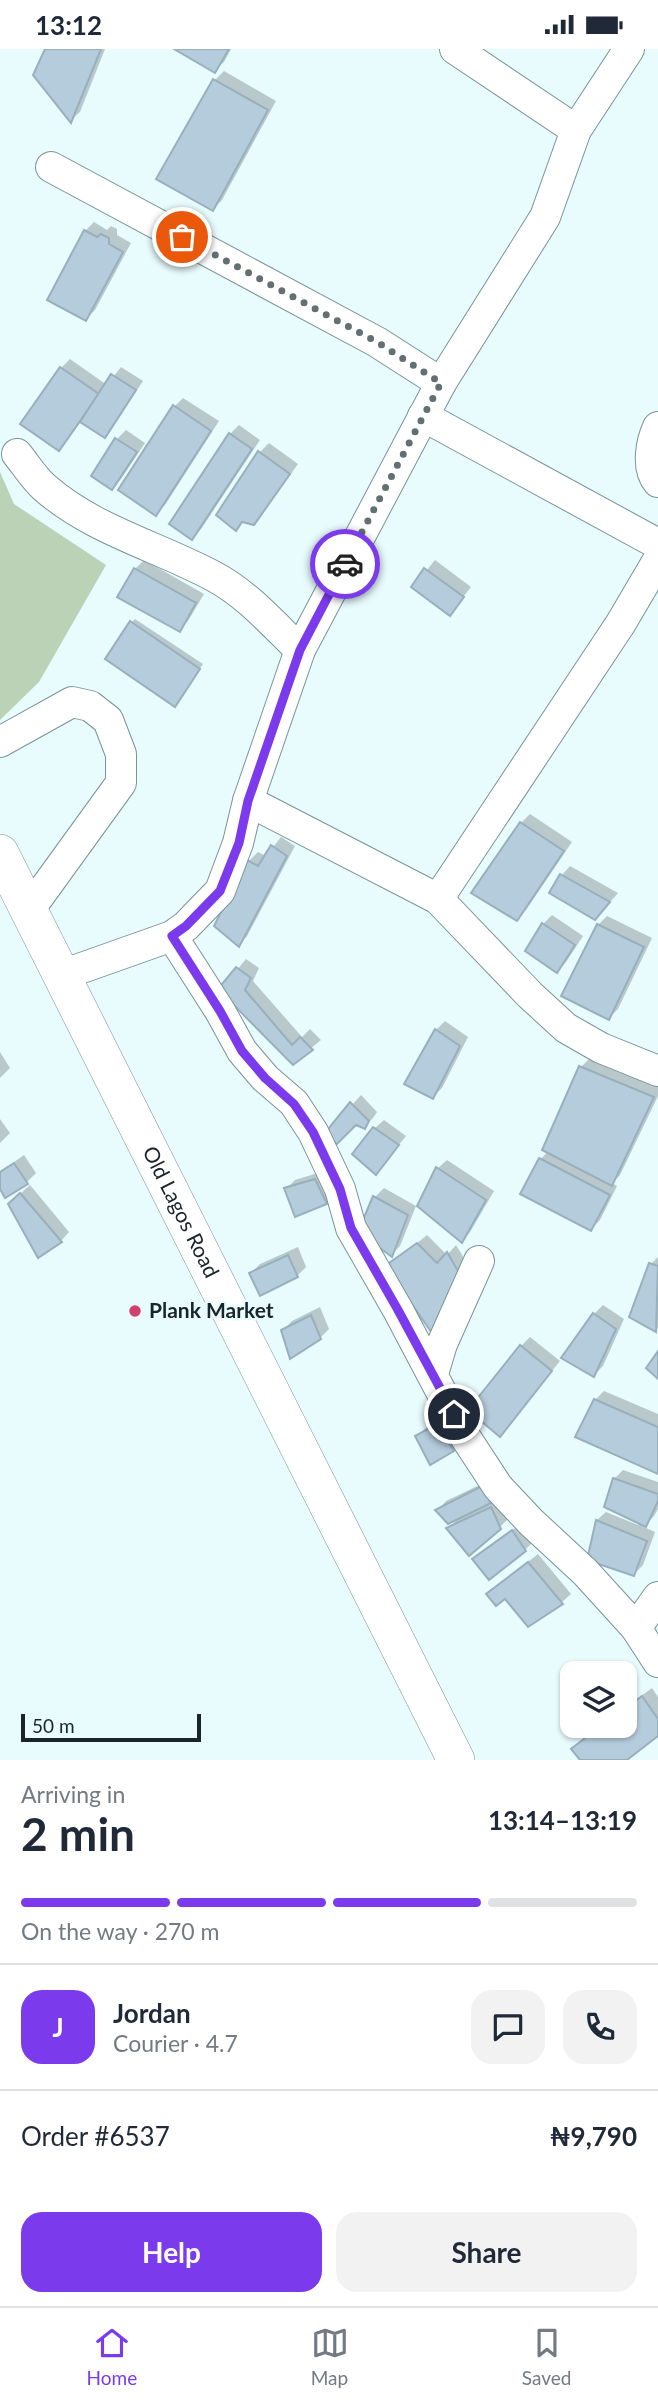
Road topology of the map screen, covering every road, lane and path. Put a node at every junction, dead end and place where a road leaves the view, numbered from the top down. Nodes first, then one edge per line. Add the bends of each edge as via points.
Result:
1 (454, 49) edge
2 (629, 49) edge
3 (576, 130) junction
4 (51, 167) dead end
5 (441, 383) junction
6 (423, 416) junction
7 (658, 427) edge
8 (17, 454) dead end
9 (658, 482) edge
10 (658, 544) edge
11 (658, 560) edge
12 (300, 650) junction
13 (0, 742) edge
14 (248, 801) junction
15 (0, 853) edge
16 (438, 899) junction
17 (29, 910) junction
18 (172, 936) junction
19 (62, 975) junction
20 (658, 1071) edge
21 (479, 1261) dead end
22 (433, 1374) junction
23 (658, 1597) edge
24 (636, 1628) junction
25 (658, 1662) edge
26 (456, 1760) edge

1 - 3 street
2 - 3 street
3 - 5 street via 545,217
4 - 5 street via 377,342
5 - 6 street
6 - 10 street
6 - 12 street
7 - 9 street via 652,441 652,464
8 - 12 street via 43,486 65,503 217,577 248,599
11 - 16 street
12 - 14 street
13 - 17 street via 72,702 90,706 108,720 121,754 121,783
14 - 16 street
14 - 18 street via 239,843 220,891
15 - 17 main road, Old Lagos Road
16 - 20 street via 566,1028
17 - 19 main road, Old Lagos Road
18 - 19 street
18 - 22 street via 242,1051 294,1104 313,1132 340,1189 351,1228
19 - 26 main road, Old Lagos Road
21 - 22 street
22 - 24 street via 464,1435 498,1487
23 - 24 street
24 - 25 street

